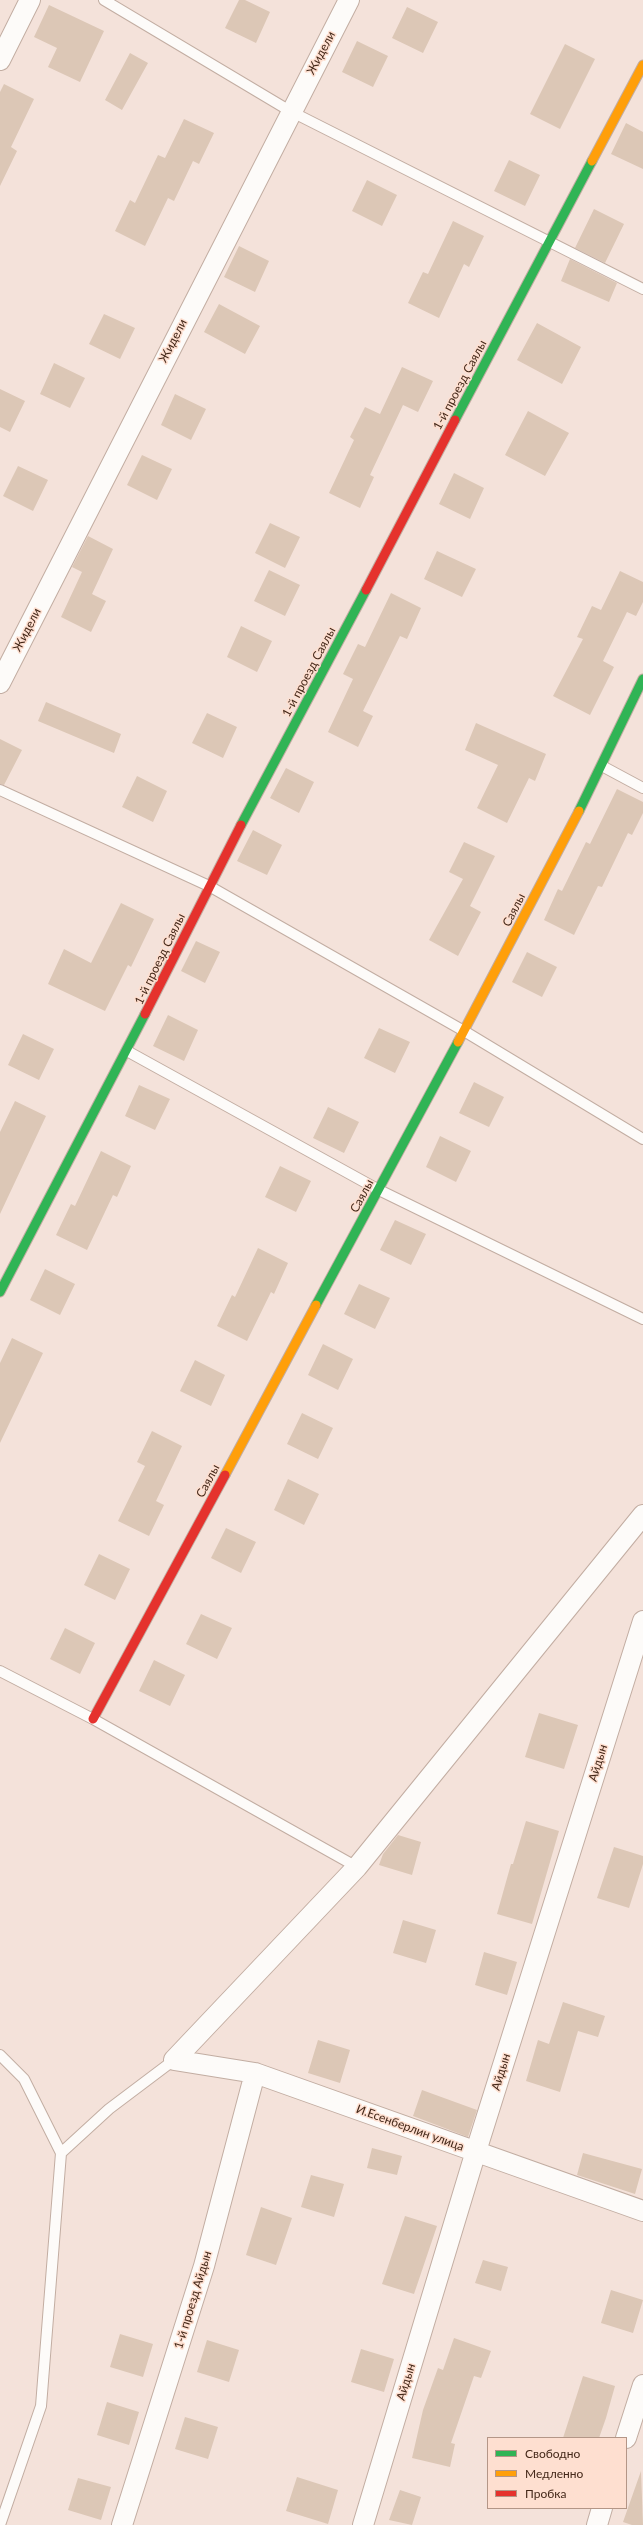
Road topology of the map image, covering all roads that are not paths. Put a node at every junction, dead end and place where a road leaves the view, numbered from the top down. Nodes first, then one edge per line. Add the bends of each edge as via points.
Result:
1 (30, 0) edge
2 (104, 0) edge
3 (349, 0) edge
4 (0, 60) edge
5 (643, 65) edge
6 (290, 112) junction
7 (549, 244) junction
8 (643, 290) edge
9 (643, 679) edge
10 (0, 683) edge
11 (602, 766) junction
12 (643, 788) edge
13 (0, 790) edge
14 (209, 886) junction
15 (464, 1031) junction
16 (127, 1051) junction
17 (643, 1138) edge
18 (378, 1190) junction
19 (0, 1292) edge
20 (643, 1319) edge
21 (643, 1514) edge
22 (643, 1621) edge
23 (0, 1671) edge
24 (93, 1719) junction
25 (357, 1867) junction
26 (0, 2055) edge
27 (174, 2060) junction
28 (255, 2073) junction
29 (476, 2151) junction
30 (61, 2153) junction
31 (643, 2211) edge
32 (643, 2385) edge
33 (626, 2437) edge
34 (602, 2509) edge
35 (0, 2525) edge
36 (122, 2525) edge
37 (363, 2525) edge
38 (597, 2525) edge

1 - 4 street
2 - 6 lane
3 - 6 street, Жидели
5 - 7 street, 1-й проезд Саялы
6 - 7 lane
6 - 10 street, Жидели
7 - 8 lane
7 - 14 street, 1-й проезд Саялы
9 - 11 street, Саялы
11 - 12 lane
11 - 15 street, Саялы
13 - 14 lane
14 - 15 lane
14 - 16 street, 1-й проезд Саялы
15 - 17 lane
15 - 18 street, Саялы
16 - 18 lane
16 - 19 street, 1-й проезд Саялы
18 - 20 lane
18 - 24 street, Саялы
21 - 25 street
22 - 29 street, Айдын
23 - 24 lane
24 - 25 lane
25 - 27 street
26 - 30 lane via 24,2080
27 - 28 street, И.Есенберлин улица
27 - 30 lane via 109,2109
28 - 29 street, И.Есенберлин улица
28 - 36 street, 1-й проезд Айдын via 204,2266
29 - 31 street, И.Есенберлин улица
29 - 37 street, Айдын
30 - 35 lane via 41,2406
32 - 33 street
34 - 38 street

